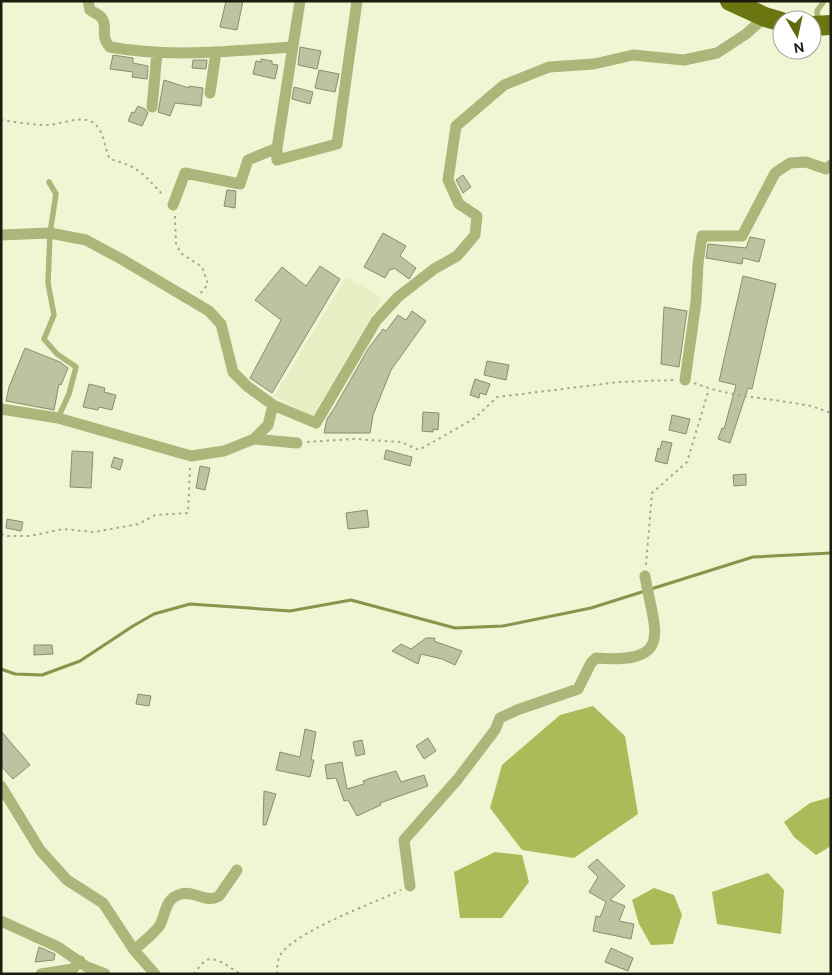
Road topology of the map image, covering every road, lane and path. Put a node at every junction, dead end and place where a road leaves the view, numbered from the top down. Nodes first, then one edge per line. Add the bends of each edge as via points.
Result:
1 (88, 1) edge
2 (300, 1) edge
3 (358, 1) edge
4 (730, 1) edge
5 (772, 19) edge
6 (772, 20) edge
7 (292, 47) junction
8 (216, 52) junction
9 (157, 53) junction
10 (210, 93) dead end
11 (152, 107) dead end
12 (1, 120) edge
13 (277, 148) junction
14 (829, 170) edge
15 (49, 182) dead end
16 (174, 204) junction
17 (50, 234) junction
18 (1, 235) edge
19 (194, 302) junction
20 (685, 380) junction
21 (710, 389) junction
22 (273, 405) junction
23 (1, 409) edge
24 (831, 413) edge
25 (58, 418) junction
26 (254, 439) junction
27 (297, 443) joint
28 (191, 456) junction
29 (1, 534) edge
30 (645, 576) joint
31 (1, 786) edge
32 (237, 870) dead end
33 (410, 886) joint
34 (1, 921) edge
35 (134, 950) junction
36 (80, 961) junction
37 (41, 974) edge
38 (105, 974) edge
39 (155, 974) edge
40 (194, 974) edge
41 (240, 974) edge
42 (277, 974) edge

1 - 9 street via 90,10 104,21 104,36 110,47
2 - 7 street
3 - 13 street via 337,144 277,160
4 - 5 highway
6 - 22 street via 717,53 684,60 632,54 594,64 549,67 504,85 456,126 448,180 458,204 477,216 475,235 457,256 398,297 376,321 316,423
7 - 8 street
7 - 13 street
8 - 9 street
8 - 10 street
9 - 11 street
12 - 16 path via 50,125 75,120 91,121 99,129 110,159 129,164 144,174
13 - 16 street via 248,160 240,184 185,173
14 - 20 street via 806,162 790,163 775,174 742,236 702,236
15 - 17 lane via 56,194
16 - 19 path via 176,245 182,254 202,267 208,284
17 - 18 street
17 - 19 street via 86,240
17 - 25 lane via 48,283 54,315 44,340 76,367
19 - 22 street via 222,324 233,372
20 - 21 path
20 - 27 path via 619,382 497,397 475,418 419,450 401,442 372,440
21 - 24 path via 807,405
21 - 30 path via 687,462 652,493
22 - 26 street via 268,425
23 - 25 street
25 - 28 street
26 - 27 street
26 - 28 street via 224,451
28 - 29 path via 188,513 155,515 139,524 94,532 63,529 30,536
30 - 33 street via 656,625 656,639 649,651 634,657 596,658 578,689 500,718 495,730 457,780 404,840
31 - 35 street via 40,850 67,880 103,903
32 - 35 street via 215,898 189,893 170,900 159,925
33 - 42 path via 292,942 279,957
34 - 36 street via 58,947
35 - 39 street
36 - 37 street via 73,969
36 - 38 street
40 - 41 path via 206,960 211,959

